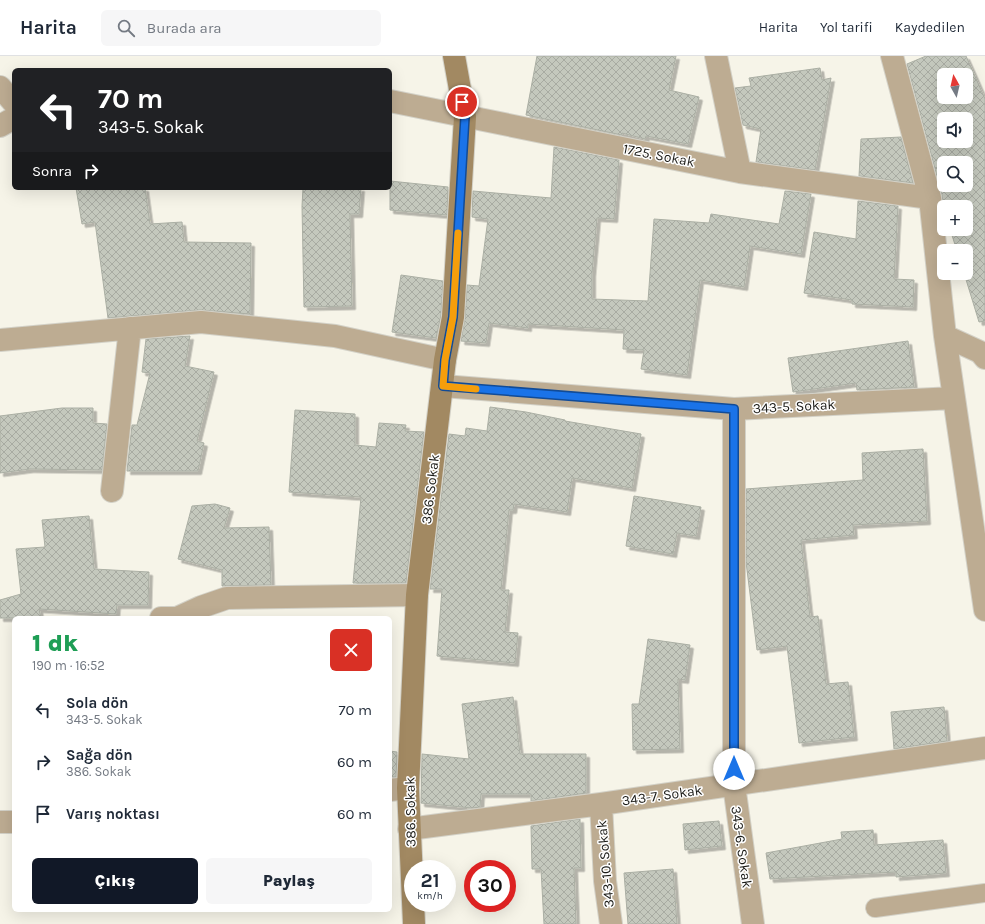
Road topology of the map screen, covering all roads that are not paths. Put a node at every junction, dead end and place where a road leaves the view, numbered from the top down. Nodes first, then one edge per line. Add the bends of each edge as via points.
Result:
1 (454, 56) edge
2 (716, 56) edge
3 (892, 56) edge
4 (0, 87) edge
5 (12, 101) edge
6 (392, 101) edge
7 (465, 117) junction
8 (12, 119) edge
9 (0, 126) edge
10 (740, 172) junction
11 (930, 198) junction
12 (130, 328) junction
13 (945, 336) junction
14 (0, 340) edge
15 (985, 358) edge
16 (445, 360) junction
17 (443, 386) junction
18 (954, 398) junction
19 (734, 409) junction
20 (112, 491) dead end
21 (417, 595) junction
22 (985, 610) edge
23 (181, 616) edge
24 (985, 748) edge
25 (734, 785) junction
26 (399, 789) edge
27 (601, 804) junction
28 (0, 822) edge
29 (12, 822) edge
30 (409, 829) junction
31 (985, 893) edge
32 (875, 908) dead end
33 (414, 924) edge
34 (611, 924) edge
35 (753, 924) edge

1 - 7 street, 386. Sokak
2 - 10 street
3 - 11 street
4 - 5 street
6 - 7 street, 1725. Sokak
7 - 10 street, 1725. Sokak
7 - 16 street, 386. Sokak via 453,317
8 - 9 street
10 - 11 street, 1725. Sokak
11 - 13 street
12 - 14 street
12 - 16 street via 201,322 335,336
12 - 20 street
13 - 15 street via 980,352
13 - 18 street
16 - 17 street, 386. Sokak
17 - 19 street, 343-5. Sokak
17 - 21 street, 386. Sokak
18 - 19 street, 343-5. Sokak
18 - 22 street
19 - 25 street, 343-6. Sokak
21 - 23 street via 227,598
21 - 26 street, 386. Sokak
24 - 25 street, 343-7. Sokak
25 - 27 street, 343-7. Sokak
25 - 35 street, 343-6. Sokak
26 - 30 street, 386. Sokak
27 - 30 street, 343-7. Sokak
27 - 34 street, 343-10. Sokak via 605,881
28 - 29 street
30 - 33 street, 386. Sokak
31 - 32 lane

